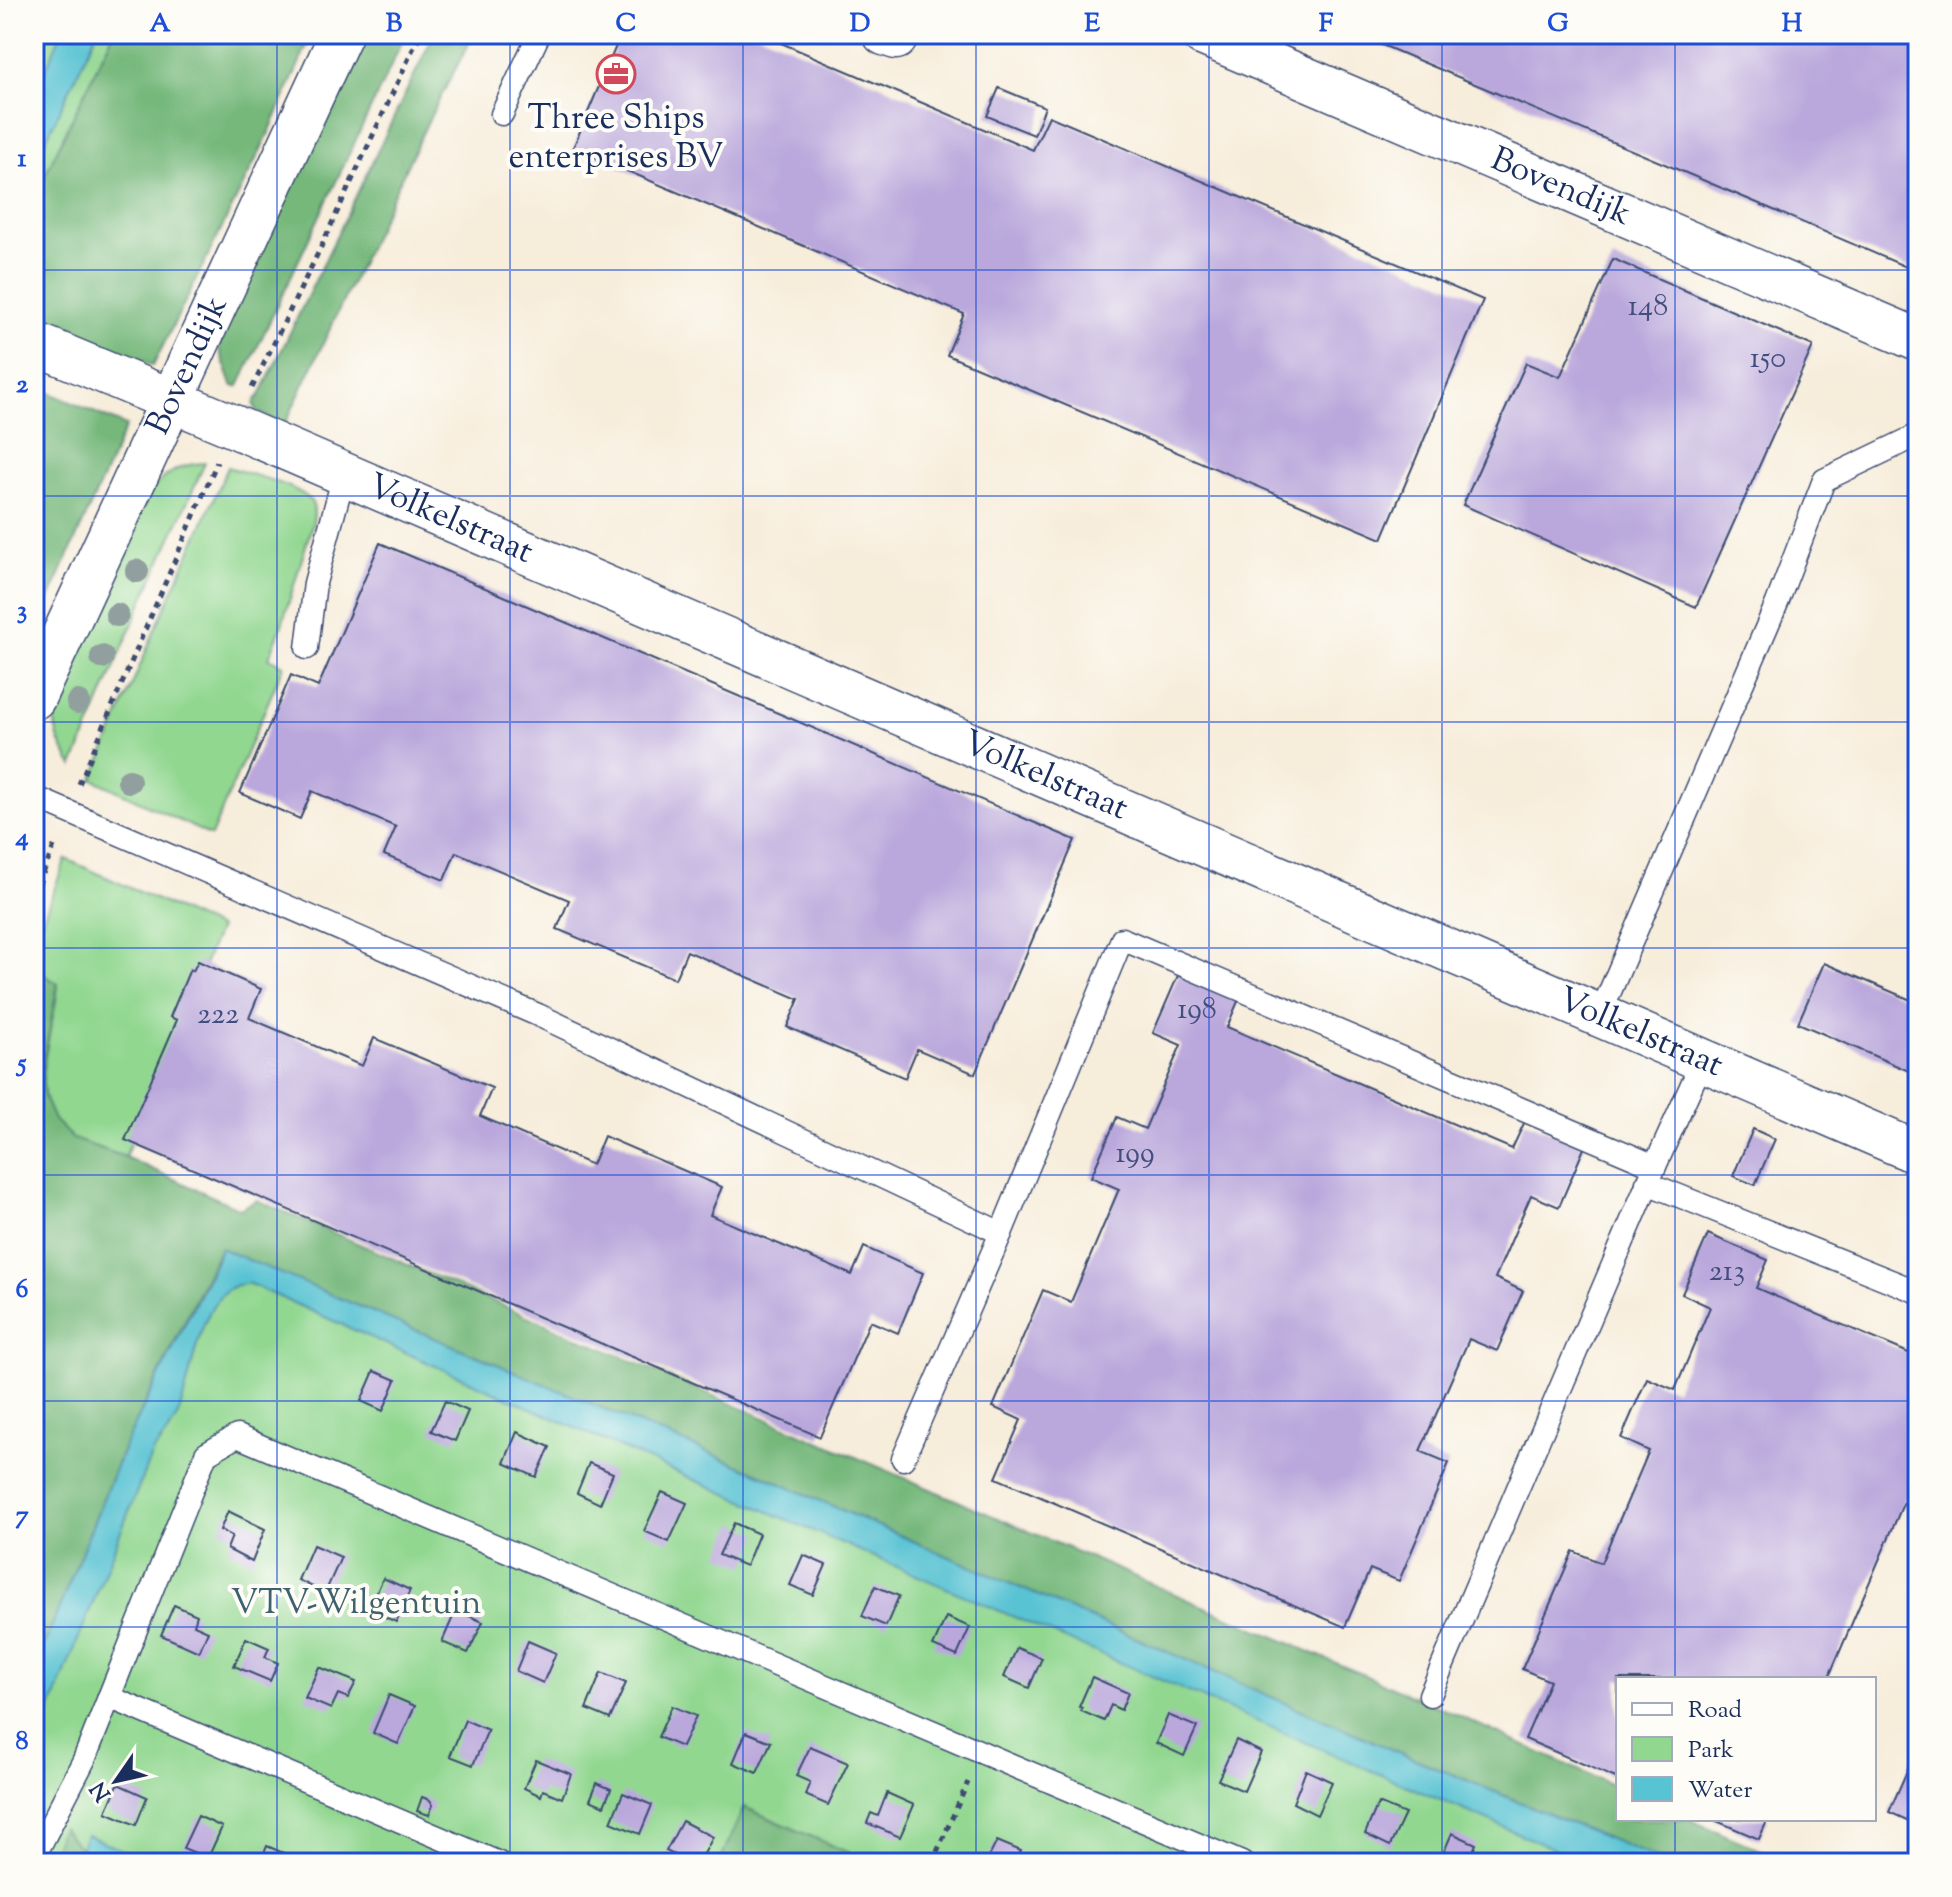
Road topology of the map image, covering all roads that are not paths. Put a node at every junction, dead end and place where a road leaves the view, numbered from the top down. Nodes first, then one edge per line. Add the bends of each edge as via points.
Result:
1 (341, 34) edge
2 (539, 34) edge
3 (884, 34) edge
4 (898, 34) edge
5 (1202, 34) edge
6 (502, 114) dead end
7 (1918, 340) edge
8 (34, 343) edge
9 (171, 400) junction
10 (1918, 435) edge
11 (344, 475) junction
12 (307, 648) dead end
13 (34, 698) edge
14 (34, 797) edge
15 (1599, 1017) junction
16 (1702, 1062) junction
17 (1918, 1153) edge
18 (1651, 1175) junction
19 (1001, 1233) junction
20 (1918, 1292) edge
21 (903, 1459) dead end
22 (1430, 1695) dead end
23 (109, 1697) junction
24 (34, 1857) edge
25 (499, 1863) edge
26 (1242, 1863) edge

1 - 9 street, Bovendijk
2 - 6 lane
3 - 4 street
5 - 7 street, Bovendijk
8 - 9 street, Volkelstraat
9 - 11 street, Volkelstraat
9 - 13 street, Bovendijk
10 - 15 lane via 1824,480 1771,617
11 - 12 lane via 315,583
11 - 15 street, Volkelstraat
14 - 19 lane via 538,1015
15 - 16 street, Volkelstraat
16 - 17 street, Volkelstraat
16 - 18 lane
18 - 19 lane via 1122,939
18 - 20 lane
18 - 22 lane
19 - 21 lane
23 - 24 lane via 84,1760
23 - 25 lane
23 - 26 lane via 206,1454 237,1436

